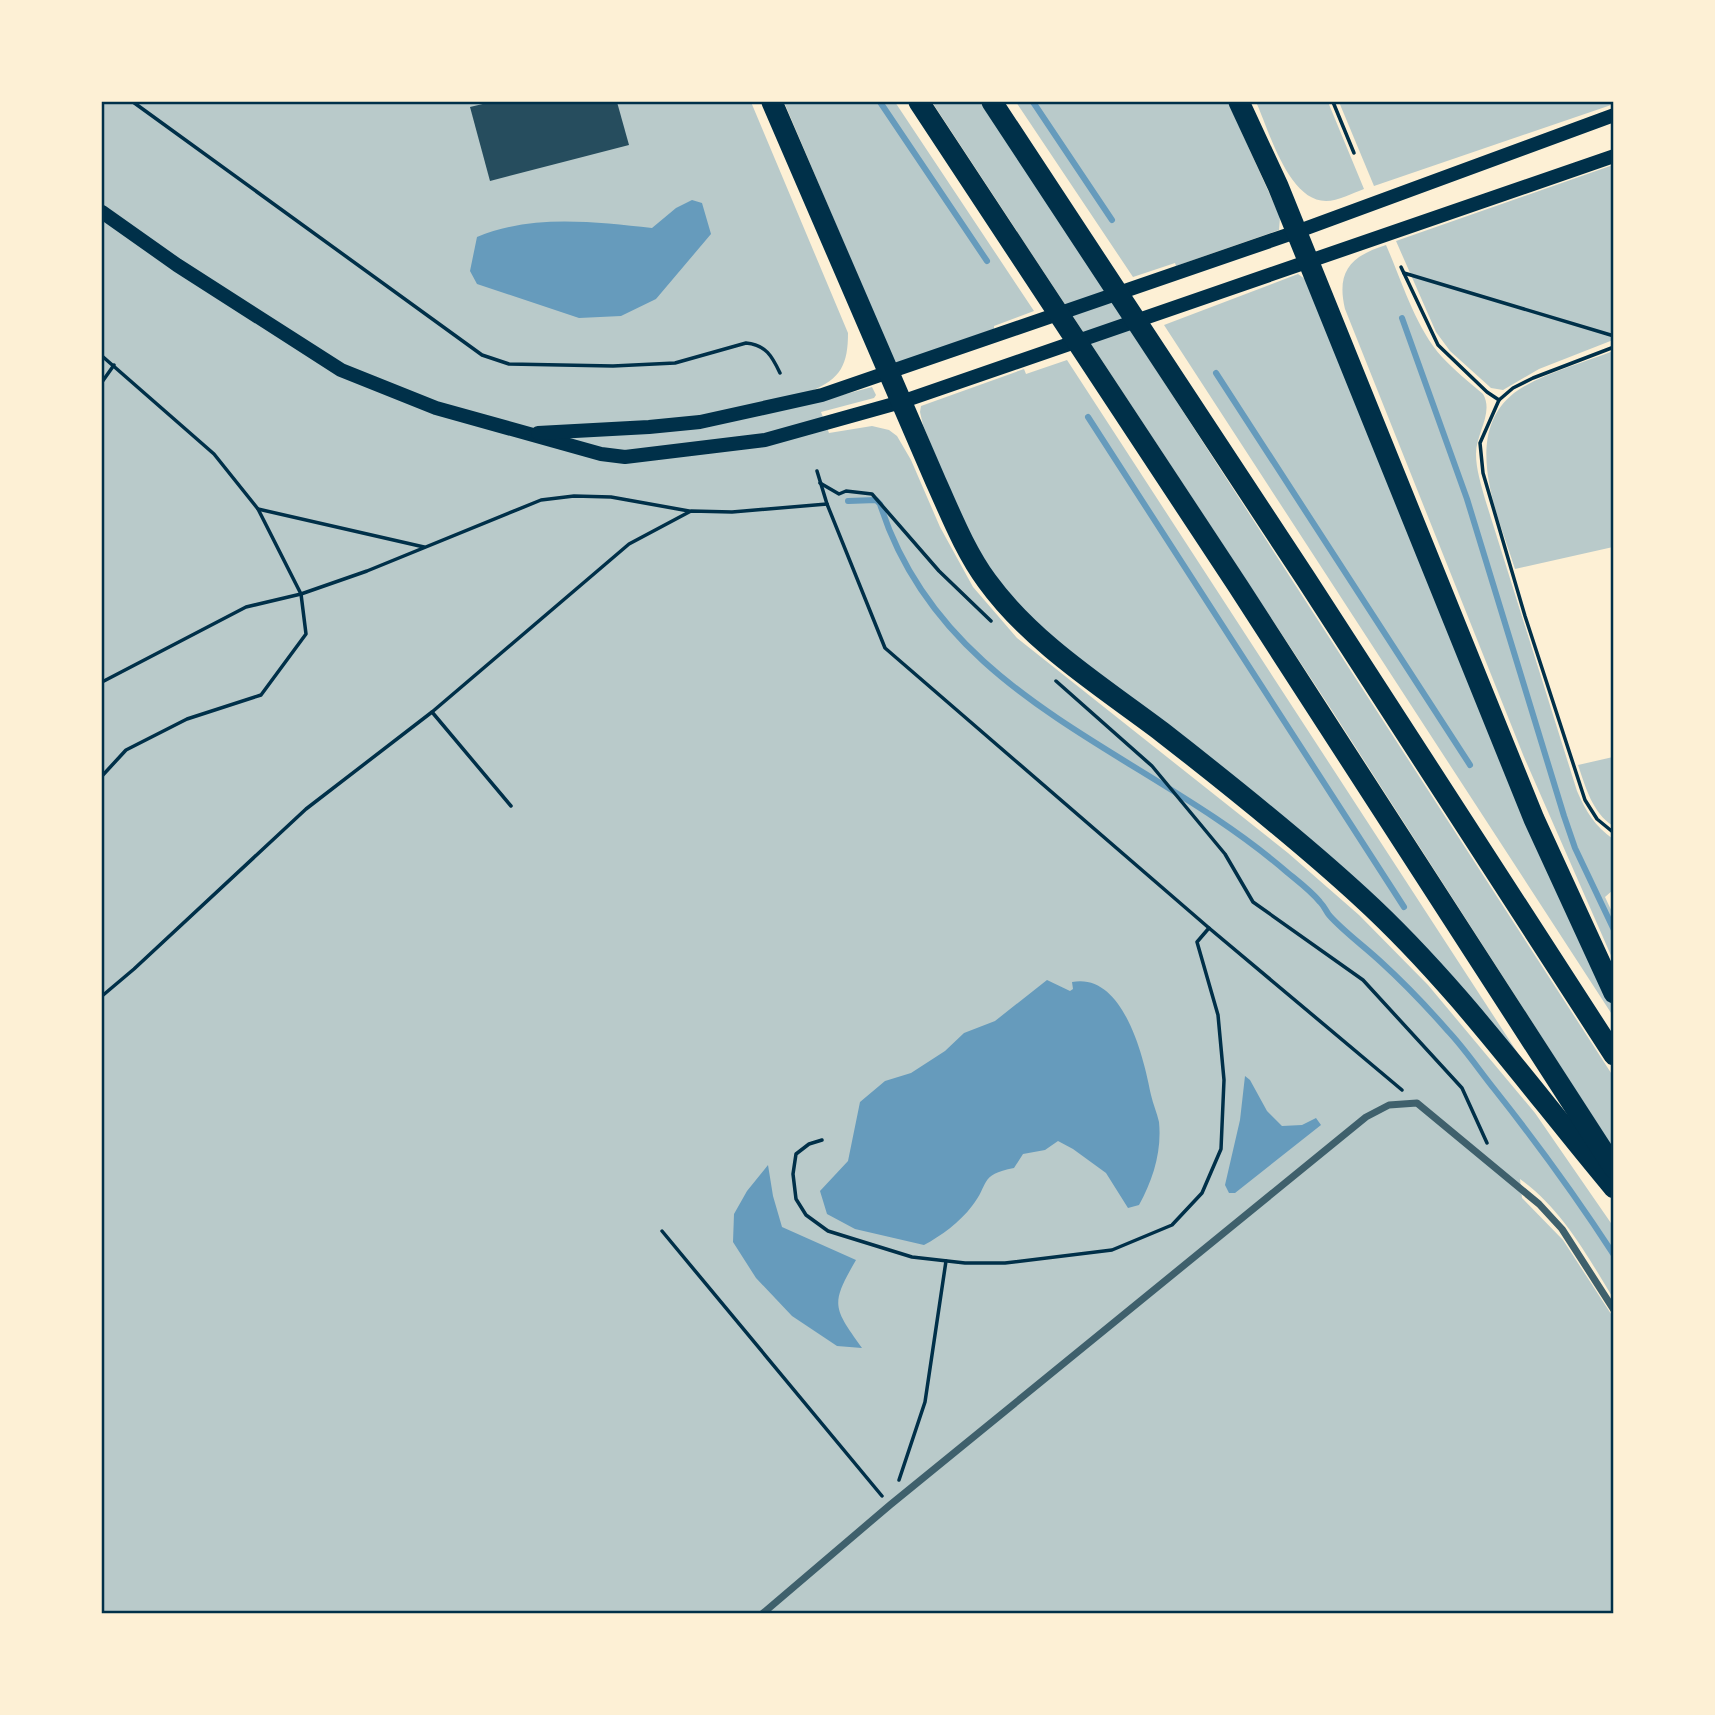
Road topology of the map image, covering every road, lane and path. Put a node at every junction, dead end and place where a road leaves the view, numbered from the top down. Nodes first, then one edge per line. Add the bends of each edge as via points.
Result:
1 (133, 102) edge
2 (772, 102) edge
3 (919, 102) edge
4 (992, 102) edge
5 (1239, 102) edge
6 (1333, 102) edge
7 (1614, 115) edge
8 (1354, 153) dead end
9 (1614, 156) edge
10 (102, 212) edge
11 (1296, 232) junction
12 (1306, 261) junction
13 (1401, 267) dead end
14 (1404, 273) junction
15 (1614, 336) edge
16 (1614, 347) edge
17 (102, 356) edge
18 (114, 365) junction
19 (780, 373) dead end
20 (888, 374) junction
21 (102, 382) edge
22 (1499, 400) junction
23 (901, 402) junction
24 (526, 434) junction
25 (817, 471) dead end
26 (820, 483) junction
27 (827, 504) junction
28 (258, 509) junction
29 (691, 511) junction
30 (426, 548) junction
31 (301, 594) junction
32 (999, 628) dead end
33 (1054, 679) dead end
34 (102, 682) edge
35 (432, 712) junction
36 (102, 776) edge
37 (510, 806) dead end
38 (1614, 834) edge
39 (1209, 928) junction
40 (1614, 993) edge
41 (102, 996) edge
42 (1614, 1055) edge
43 (1417, 1103) junction
44 (822, 1140) dead end
45 (1614, 1168) edge
46 (1502, 1173) junction
47 (1614, 1188) edge
48 (662, 1231) dead end
49 (946, 1261) junction
50 (1614, 1310) edge
51 (890, 1505) junction
52 (762, 1614) edge

1 - 19 path via 482,355 509,364 613,366 675,363 746,343 766,349
2 - 20 highway
3 - 45 highway
4 - 42 highway
5 - 11 highway
6 - 8 path
7 - 11 main road
9 - 12 main road
10 - 24 main road via 341,370 436,408
11 - 12 highway
11 - 20 main road
12 - 23 main road
12 - 40 highway via 1534,819
13 - 14 path
14 - 15 path
14 - 22 path via 1438,345
16 - 22 path via 1533,377
17 - 18 path
18 - 21 path
18 - 28 path via 214,454
20 - 23 highway
20 - 24 main road via 822,395 700,422
22 - 38 path via 1480,443 1483,473 1584,800
23 - 24 main road via 765,440 625,457
23 - 47 highway via 970,552 987,581 1015,613 1088,678 1267,815 1388,922 1487,1030
25 - 26 path
26 - 27 path
26 - 32 path via 839,494 872,494 939,571
27 - 29 path
27 - 39 path via 885,648
28 - 30 path
28 - 31 path
29 - 30 path via 611,497 541,500
29 - 35 path via 629,544
30 - 31 path
31 - 34 path via 246,607
31 - 36 path via 306,634 261,695 187,719 138,743
33 - 46 path via 1152,766 1225,854 1253,902 1363,980 1462,1088
35 - 37 path
35 - 41 path via 306,810
39 - 43 path
39 - 49 path via 1196,942 1219,1015 1224,1080 1221,1149 1202,1193 1172,1225 1112,1250 1005,1264
43 - 46 street
43 - 51 street via 1389,1105 1366,1117
44 - 49 path via 796,1154 796,1199 806,1215 828,1231 912,1257
46 - 50 street via 1562,1229
48 - 51 path
49 - 51 path via 925,1402
51 - 52 street

